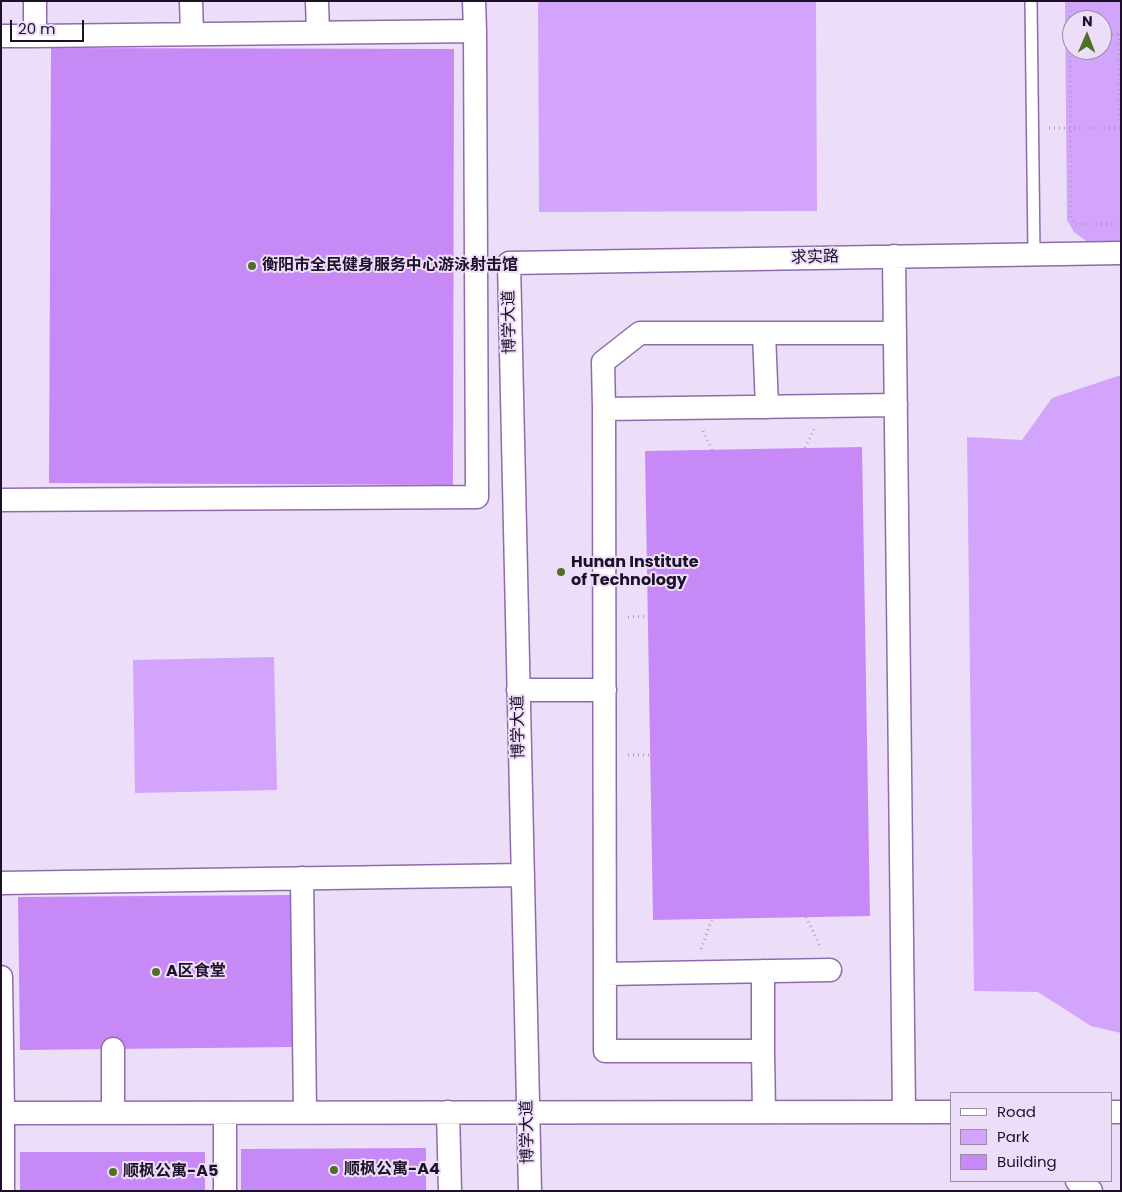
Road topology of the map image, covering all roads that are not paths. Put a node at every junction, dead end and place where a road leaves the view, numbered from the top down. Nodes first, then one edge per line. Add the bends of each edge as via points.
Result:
1 (35, 1) edge
2 (190, 1) edge
3 (317, 1) edge
4 (474, 1) edge
5 (1031, 1) edge
6 (475, 30) junction
7 (318, 33) junction
8 (192, 34) junction
9 (1, 36) edge
10 (35, 36) junction
11 (1121, 253) edge
12 (1034, 254) junction
13 (894, 256) junction
14 (509, 263) joint
15 (764, 333) junction
16 (895, 333) junction
17 (896, 405) junction
18 (767, 406) junction
19 (604, 409) junction
20 (514, 495) junction
21 (477, 497) junction
22 (1, 500) edge
23 (518, 690) junction
24 (605, 690) junction
25 (523, 875) junction
26 (302, 878) junction
27 (1, 883) edge
28 (830, 970) road end
29 (763, 971) junction
30 (605, 974) junction
31 (1, 977) edge
32 (113, 1049) dead end
33 (764, 1051) junction
34 (305, 1112) junction
35 (448, 1112) junction
36 (528, 1112) junction
37 (764, 1112) junction
38 (904, 1112) junction
39 (950, 1112) edge
40 (3, 1113) junction
41 (113, 1113) junction
42 (225, 1113) junction
43 (1078, 1182) edge
44 (3, 1191) edge
45 (225, 1191) edge
46 (450, 1191) edge
47 (530, 1191) edge
48 (1092, 1191) edge

1 - 10 street
2 - 8 street
3 - 7 street
4 - 6 street
5 - 12 lane
6 - 7 street
6 - 21 street
7 - 8 street
8 - 10 street
9 - 10 street
11 - 12 street, 求实路
12 - 13 street, 求实路
13 - 14 street, 求实路
13 - 16 street
14 - 20 street, 博学大道
15 - 16 street
15 - 18 street
15 - 19 street via 640,333 603,362
16 - 17 street
17 - 18 street
17 - 38 street
18 - 19 street
19 - 24 street
20 - 21 street
20 - 23 street, 博学大道
21 - 22 street
23 - 24 street
23 - 25 street, 博学大道
24 - 30 street
25 - 26 street
25 - 36 street, 博学大道
26 - 27 street
26 - 34 street
28 - 29 street
29 - 30 street
29 - 33 street
30 - 33 street via 604,1051
31 - 40 street
32 - 41 street
33 - 37 street
34 - 35 street
34 - 42 street
35 - 36 street
35 - 46 street
36 - 37 street
36 - 47 street, 博学大道
37 - 38 street
38 - 39 street
40 - 41 street
40 - 44 street
41 - 42 street
42 - 45 street
43 - 48 street

